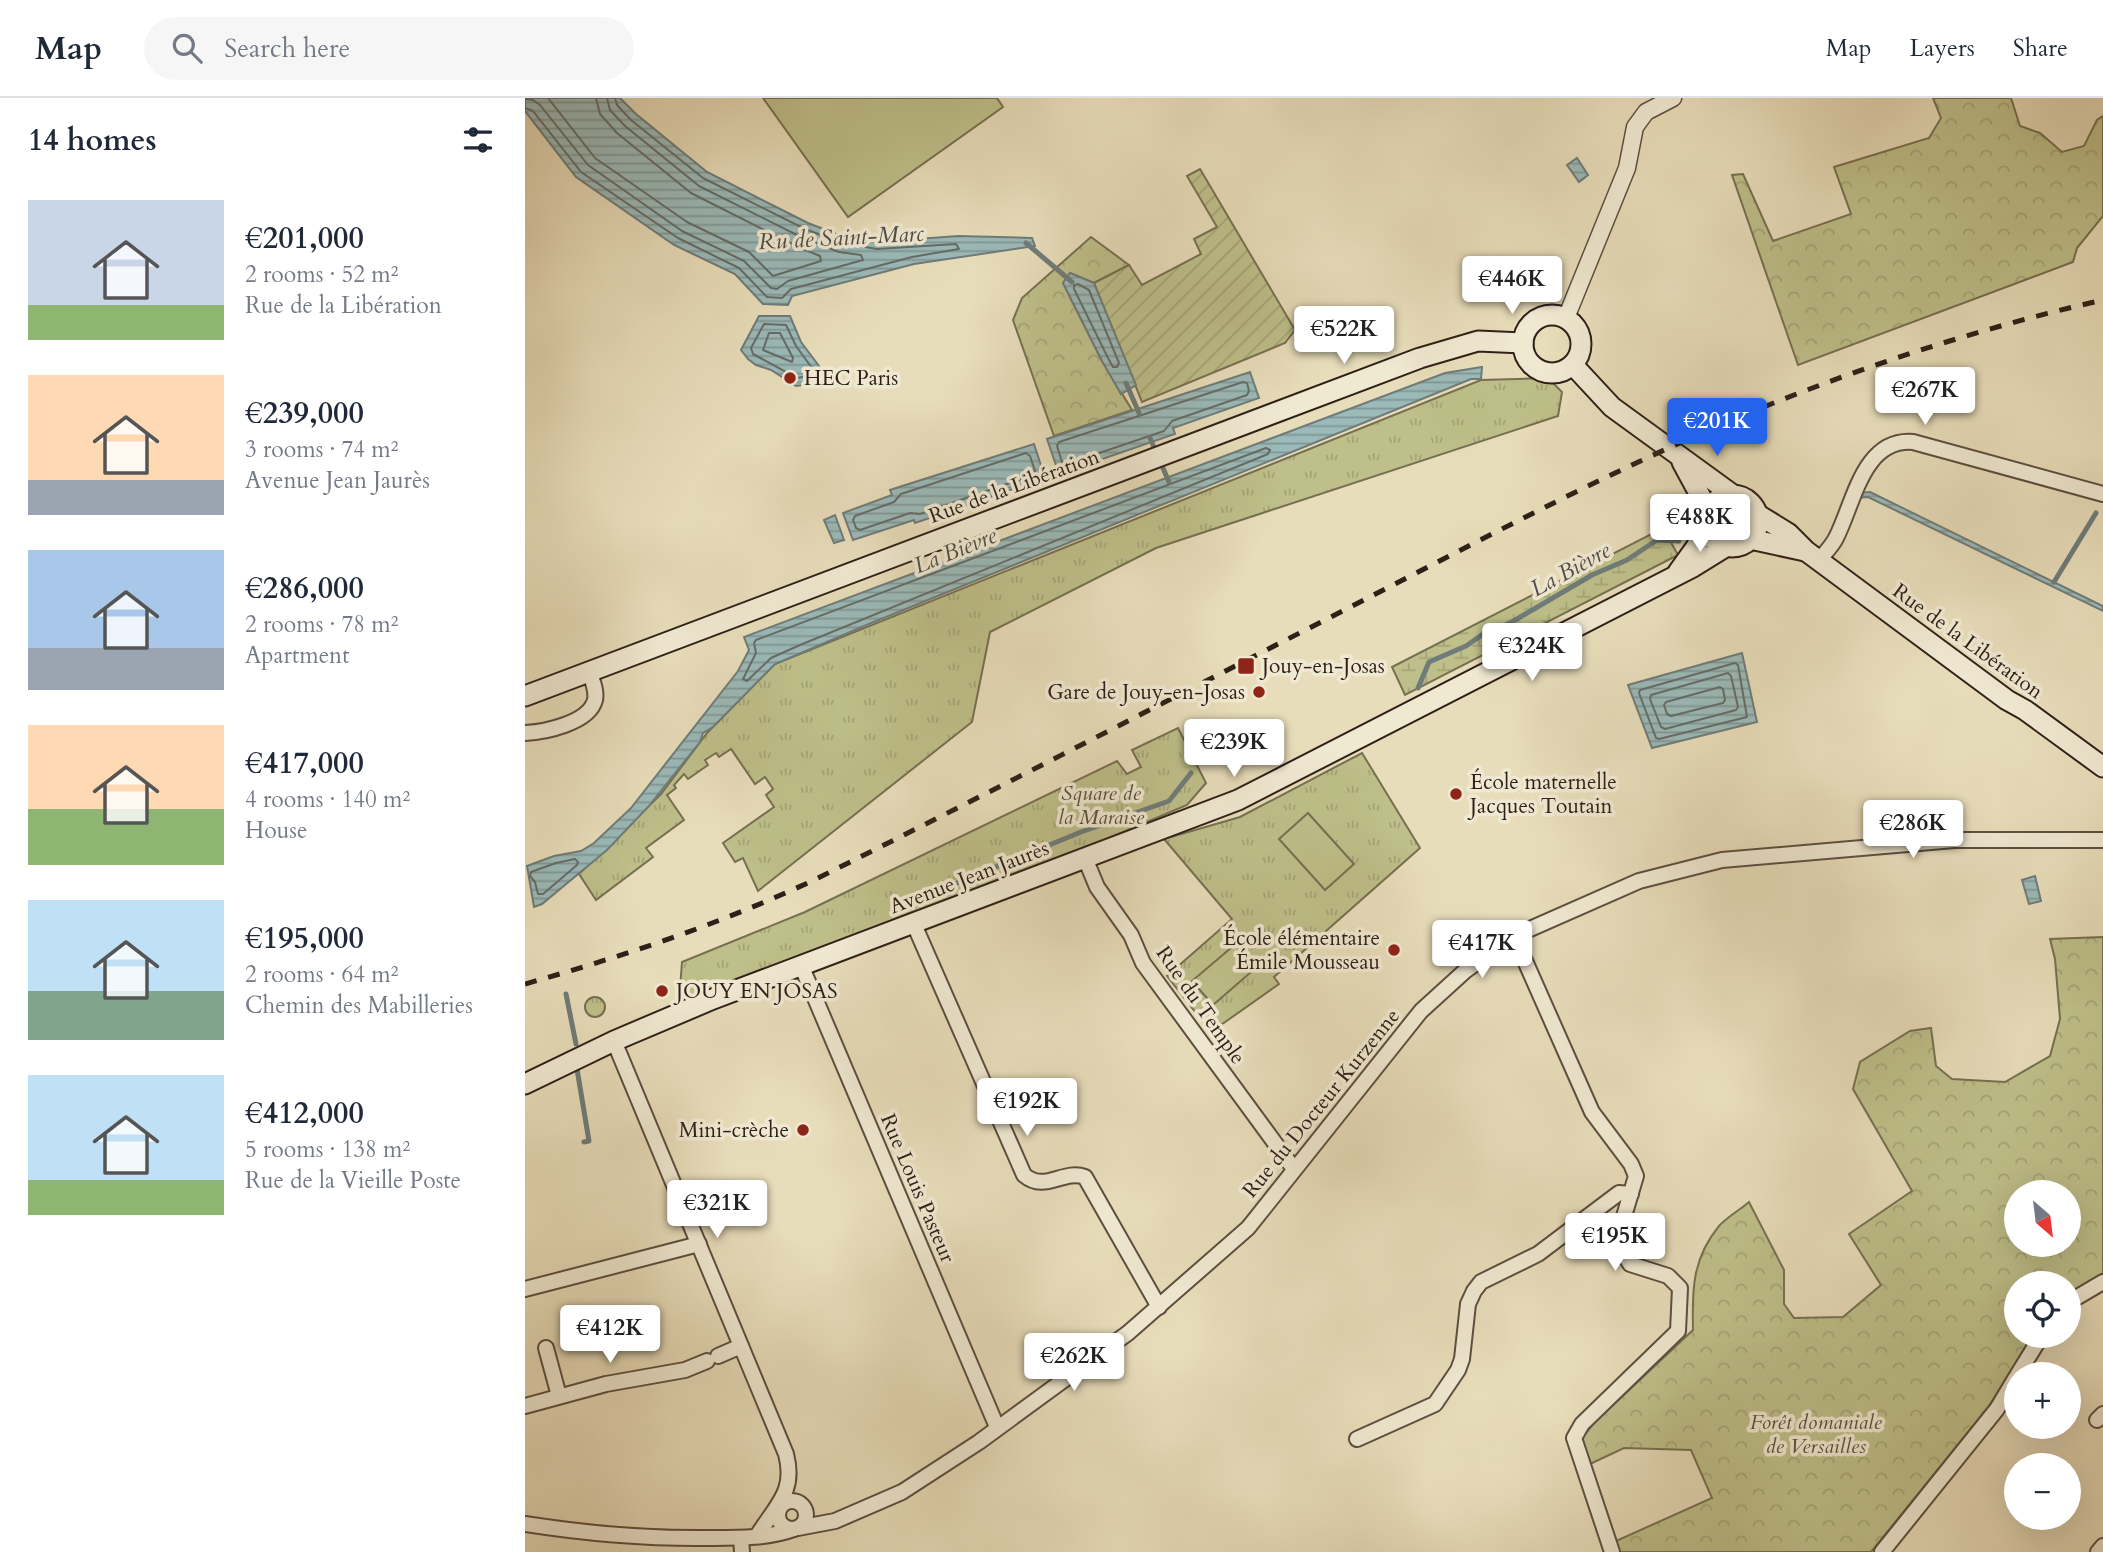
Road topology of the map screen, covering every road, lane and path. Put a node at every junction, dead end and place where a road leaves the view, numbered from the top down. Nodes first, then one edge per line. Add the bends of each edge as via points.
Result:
1 (1673, 98) edge
2 (1566, 318) junction
3 (1523, 343) junction
4 (1573, 365) junction
5 (1677, 454) junction
6 (2103, 494) edge
7 (1733, 495) junction
8 (1757, 514) junction
9 (1707, 518) junction
10 (1750, 539) junction
11 (1727, 546) junction
12 (1813, 556) junction
13 (1676, 575) junction
14 (589, 671) junction
15 (525, 696) edge
16 (525, 733) edge
17 (2103, 767) edge
18 (2103, 840) edge
19 (1085, 858) junction
20 (913, 922) junction
21 (1514, 936) junction
22 (801, 965) junction
23 (614, 1041) junction
24 (525, 1084) edge
25 (1294, 1169) junction
26 (1631, 1194) junction
27 (699, 1244) junction
28 (2103, 1282) edge
29 (525, 1289) edge
30 (2081, 1295) edge
31 (1159, 1307) junction
32 (741, 1346) junction
33 (546, 1348) dead end
34 (559, 1396) junction
35 (2004, 1397) edge
36 (525, 1406) edge
37 (997, 1427) junction
38 (1357, 1439) dead end
39 (786, 1454) junction
40 (783, 1504) junction
41 (805, 1509) junction
42 (770, 1516) junction
43 (525, 1524) edge
44 (796, 1528) junction
45 (757, 1536) junction
46 (698, 1545) edge
47 (742, 1545) edge
48 (2103, 1546) edge
49 (1612, 1552) edge
50 (1882, 1552) edge
51 (2098, 1552) edge

1 - 2 street via 1646,112 1635,127 1627,168
2 - 3 main road via 1549,315 1534,321
2 - 4 main road via 1581,338
3 - 4 main road via 1526,358 1537,369 1559,372
3 - 14 main road, Rue de la Libération via 1478,341 1455,346
4 - 5 main road via 1612,407
5 - 7 main road
5 - 9 main road
6 - 12 street via 1899,441 1868,465 1835,541
7 - 8 main road via 1749,502
7 - 9 main road via 1718,499
8 - 10 main road
8 - 12 main road, Rue de la Libération
9 - 11 main road via 1715,540
9 - 13 main road via 1696,547
10 - 11 main road
10 - 12 main road, Rue de la Libération
11 - 13 main road, Avenue Jean Jaurès
12 - 17 main road, Rue de la Libération
13 - 19 main road, Avenue Jean Jaurès via 1573,627 1546,652 1511,671 1463,684 1238,800
14 - 15 main road, Rue de la Libération
14 - 16 street via 595,692 591,708 567,724
18 - 21 street, Rue du Docteur Kurzenne via 1954,840 1722,860 1639,881
19 - 20 main road, Avenue Jean Jaurès
19 - 25 street, Rue du Temple via 1097,887 1131,935 1143,963
20 - 22 main road, Avenue Jean Jaurès
20 - 31 street via 1024,1174 1031,1181 1042,1182 1085,1177
21 - 25 street, Rue du Docteur Kurzenne via 1465,971 1421,1011
21 - 26 street via 1592,1112 1631,1164 1636,1176
22 - 23 main road, Avenue Jean Jaurès
22 - 37 street, Rue Louis Pasteur
23 - 24 main road, Avenue Jean Jaurès
23 - 27 street
25 - 31 street, Rue du Docteur Kurzenne via 1248,1228
26 - 38 street via 1619,1193 1538,1254 1482,1282 1468,1304 1458,1370 1435,1404
26 - 49 street via 1619,1233 1620,1247 1630,1264 1668,1276 1680,1288 1678,1331 1582,1424 1574,1438
27 - 29 street
27 - 32 street
28 - 30 street
31 - 37 street, Rue du Docteur Kurzenne
32 - 34 street via 685,1370
32 - 39 street
33 - 34 street
34 - 36 street
35 - 50 street
37 - 44 street, Rue du Docteur Kurzenne via 892,1497 826,1524
39 - 41 street via 797,1472
39 - 42 street via 789,1485
40 - 41 street via 795,1501
40 - 42 street
40 - 44 street via 779,1521
41 - 44 street via 806,1518
42 - 45 street
43 - 46 street, Rue du Docteur Kurzenne
44 - 45 street, Rue du Docteur Kurzenne
45 - 47 street, Rue du Docteur Kurzenne
46 - 47 street, Rue du Docteur Kurzenne
48 - 51 street

